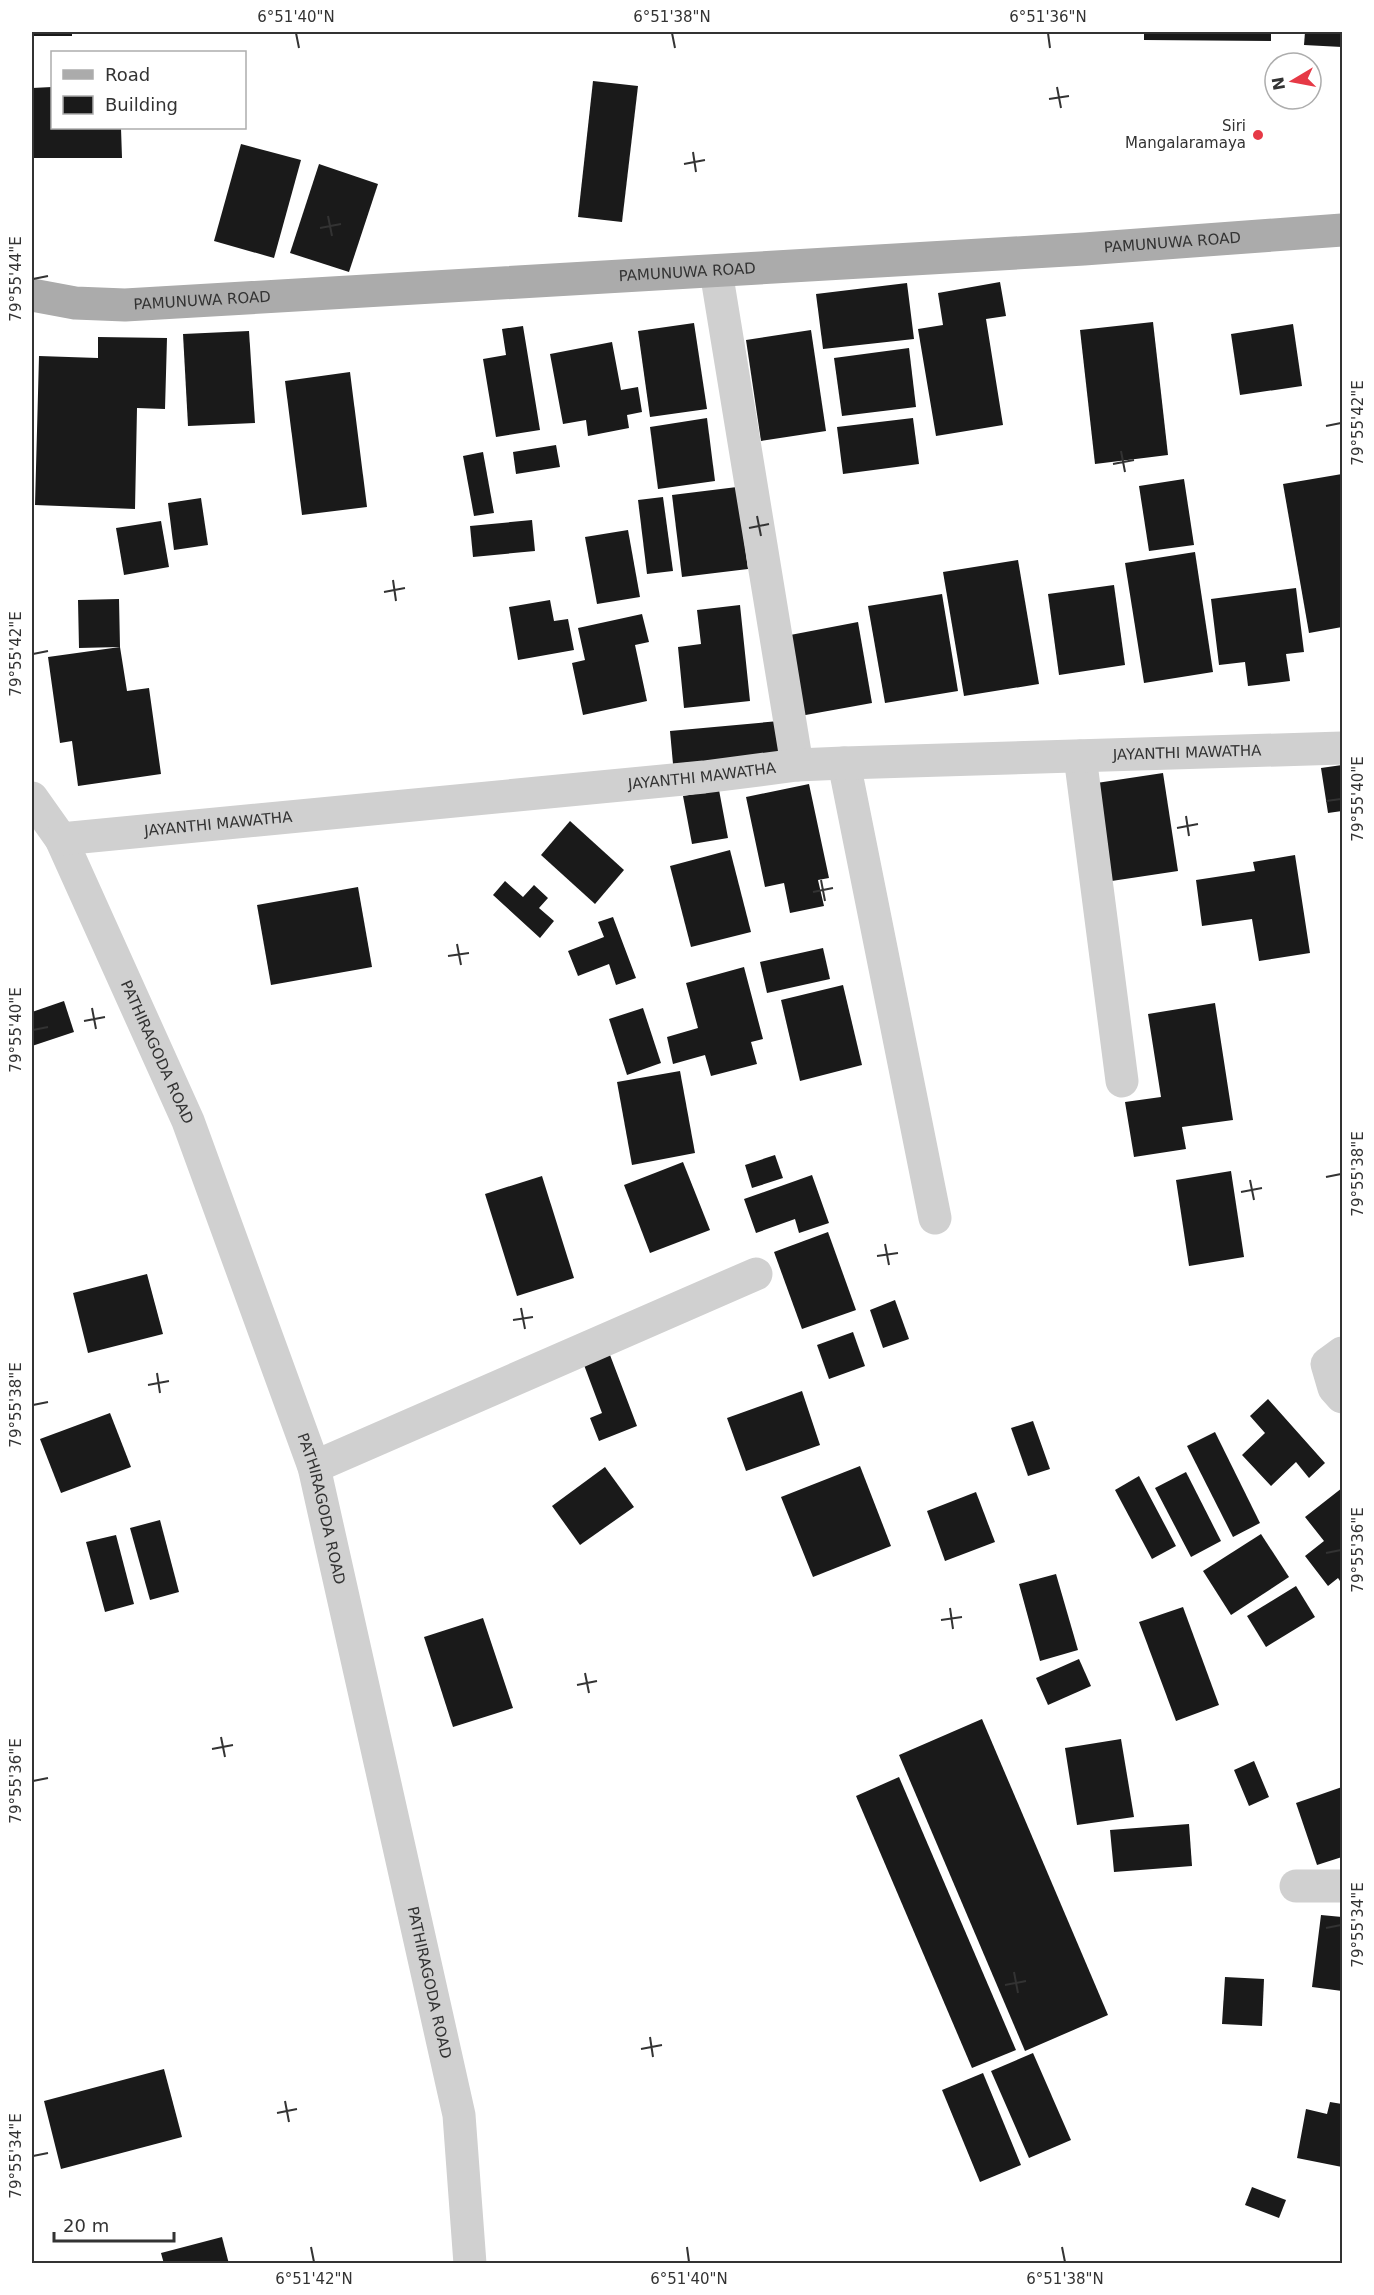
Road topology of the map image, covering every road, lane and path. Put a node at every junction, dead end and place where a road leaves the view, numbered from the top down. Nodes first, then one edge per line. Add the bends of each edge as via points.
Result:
1 (1342, 230) edge
2 (716, 272) junction
3 (32, 295) edge
4 (1342, 748) edge
5 (1080, 756) junction
6 (844, 763) junction
7 (797, 765) junction
8 (32, 798) edge
9 (61, 839) junction
10 (1122, 1081) dead end
11 (935, 1218) dead end
12 (756, 1274) dead end
13 (1342, 1353) edge
14 (1342, 1397) edge
15 (314, 1467) junction
16 (1296, 1886) dead end
17 (1342, 1886) edge
18 (470, 2264) edge

1 - 2 main road, PAMUNUWA ROAD
2 - 3 main road, PAMUNUWA ROAD via 125,305 75,303
2 - 7 street
4 - 5 street, JAYANTHI MAWATHA
5 - 6 street, JAYANTHI MAWATHA
5 - 10 street
6 - 7 street, JAYANTHI MAWATHA
6 - 11 street
7 - 9 street, JAYANTHI MAWATHA
8 - 9 street, PATHIRAGODA ROAD
9 - 15 street, PATHIRAGODA ROAD via 188,1121
12 - 15 street
13 - 14 street via 1327,1364 1334,1388
15 - 18 street, PATHIRAGODA ROAD via 459,2115
16 - 17 street

